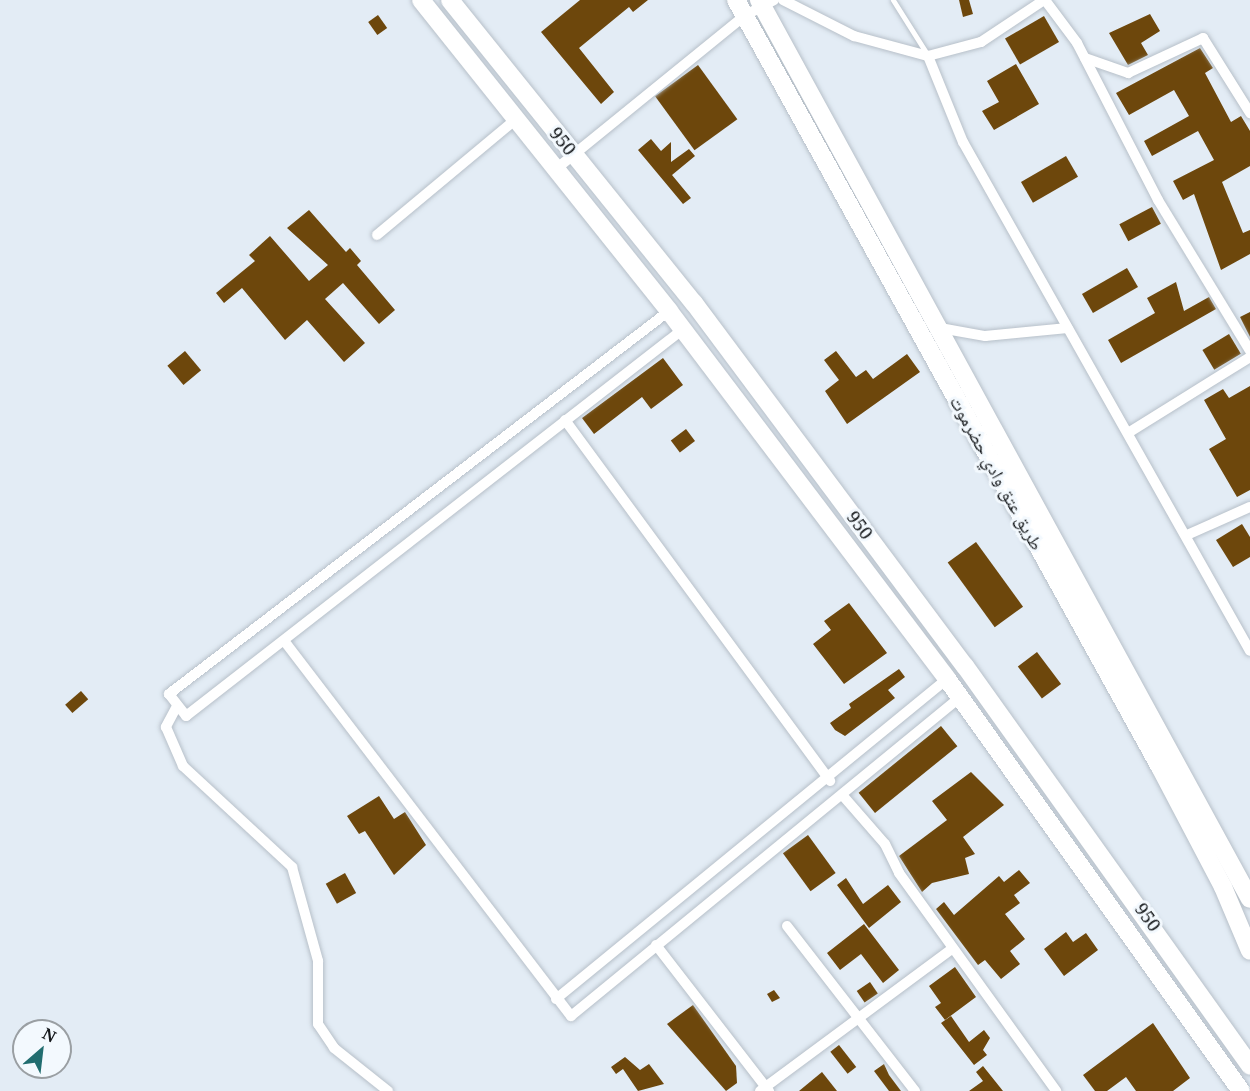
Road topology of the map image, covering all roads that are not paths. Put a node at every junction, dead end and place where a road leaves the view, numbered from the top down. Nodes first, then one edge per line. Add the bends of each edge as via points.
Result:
1 (422, 0) edge
2 (450, 0) edge
3 (783, 0) edge
4 (893, 0) edge
5 (1044, 0) edge
6 (765, 2) edge
7 (740, 8) edge
8 (928, 56) junction
9 (1085, 58) junction
10 (1250, 113) edge
11 (516, 119) junction
12 (575, 155) junction
13 (556, 169) junction
14 (377, 235) dead end
15 (669, 311) junction
16 (940, 328) junction
17 (1068, 328) junction
18 (682, 330) junction
19 (1250, 351) edge
20 (1250, 357) edge
21 (565, 420) junction
22 (1128, 433) junction
23 (1250, 507) edge
24 (1187, 536) junction
25 (285, 642) junction
26 (1250, 651) edge
27 (947, 679) junction
28 (959, 698) junction
29 (177, 705) junction
30 (830, 781) junction
31 (844, 797) junction
32 (1090, 838) junction
33 (1070, 850) junction
34 (1250, 899) edge
35 (787, 926) dead end
36 (656, 945) junction
37 (952, 949) junction
38 (1250, 951) edge
39 (556, 999) junction
40 (861, 1016) junction
41 (1250, 1066) edge
42 (765, 1089) edge
43 (388, 1091) edge
44 (915, 1091) edge
45 (1056, 1091) edge
46 (1240, 1091) edge

1 - 11 main road, 950
2 - 12 main road, 950 / 950
3 - 8 street via 854,36
4 - 8 lane
5 - 8 street via 981,42
5 - 9 street
6 - 7 street
6 - 16 main road, طريق عتق وادي حضرموت
7 - 12 street
7 - 38 main road, طريق عتق وادي حضرموت via 1160,767 1223,887
8 - 17 street via 963,142
9 - 10 street via 1128,73 1203,38
9 - 19 street via 1164,210
11 - 13 main road, 950
11 - 14 street
12 - 13 street
12 - 32 main road, 950 / 950 via 701,313
13 - 15 main road, 950
15 - 18 main road, 950
15 - 29 street via 169,694
16 - 17 street via 985,336
16 - 34 main road, طريق عتق وادي حضرموت
17 - 22 street
18 - 21 street
18 - 27 main road, 950
20 - 22 street
21 - 25 street
21 - 30 street
22 - 24 street
23 - 24 street
24 - 26 street
25 - 29 street via 186,716
25 - 39 street
27 - 28 main road, 950
27 - 30 street
28 - 31 street
28 - 33 main road, 950
29 - 43 street via 166,727 169,745 183,765 292,867 318,961 318,1024 334,1048
30 - 39 street
31 - 36 street
31 - 37 street via 885,844
32 - 33 main road
32 - 41 main road, 950 / 950
33 - 46 main road, 950
35 - 40 street
36 - 39 street via 571,1016
36 - 42 street
37 - 40 street
37 - 45 street
40 - 42 street
40 - 44 street

